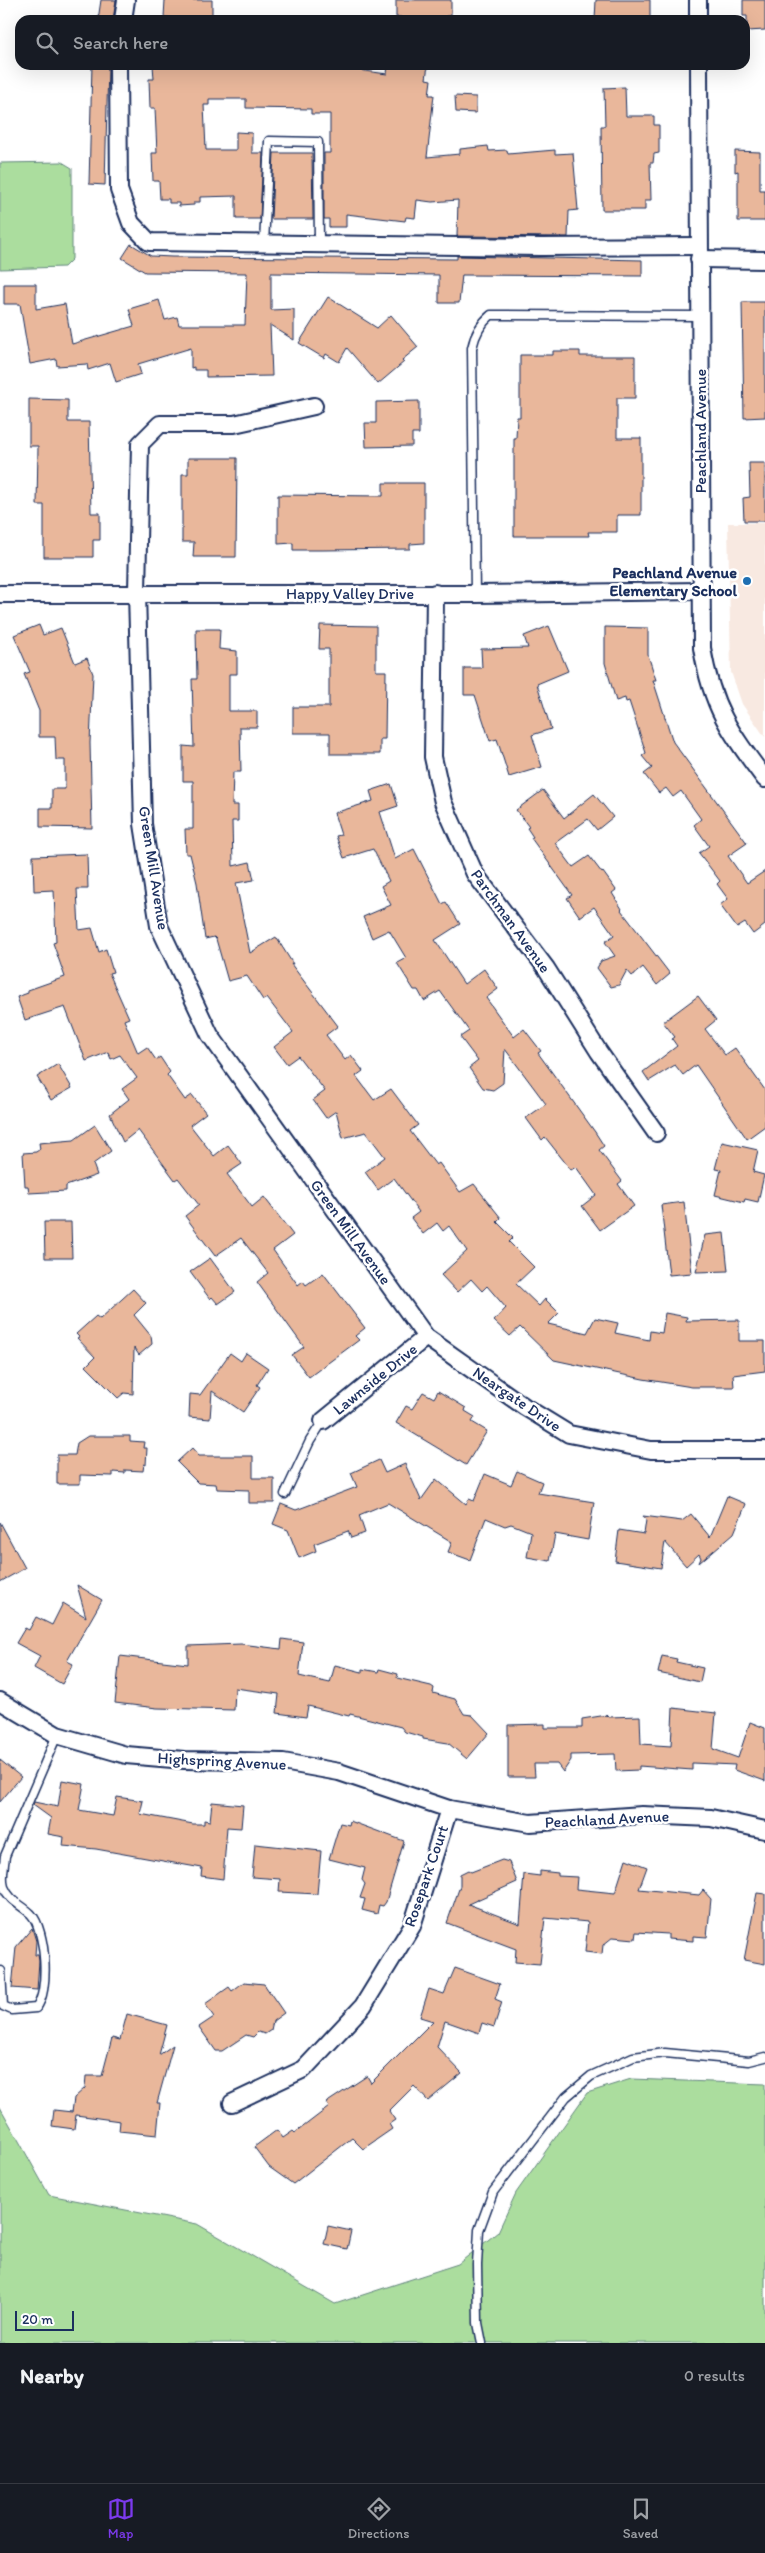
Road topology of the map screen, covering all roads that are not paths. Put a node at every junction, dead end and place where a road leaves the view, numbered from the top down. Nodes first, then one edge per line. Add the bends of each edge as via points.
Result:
1 (126, 0) edge
2 (698, 0) edge
3 (124, 15) edge
4 (698, 15) edge
5 (118, 70) edge
6 (698, 70) edge
7 (264, 244) junction
8 (320, 245) junction
9 (699, 252) junction
10 (765, 260) edge
11 (700, 316) junction
12 (314, 406) dead end
13 (701, 591) junction
14 (137, 592) junction
15 (436, 593) junction
16 (0, 594) edge
17 (476, 594) junction
18 (765, 780) edge
19 (656, 1133) dead end
20 (426, 1337) junction
21 (323, 1421) joint
22 (765, 1450) edge
23 (284, 1494) dead end
24 (0, 1701) edge
25 (57, 1735) junction
26 (449, 1809) junction
27 (765, 1830) edge
28 (1, 1971) edge
29 (765, 2057) edge
30 (232, 2103) dead end
31 (482, 2343) edge

1 - 3 street
2 - 4 street
5 - 7 street via 119,190 131,223 150,242
6 - 9 street, Peachland Avenue
7 - 8 street
7 - 8 lane via 269,140 318,142
8 - 9 street
9 - 10 street
9 - 11 street, Peachland Avenue
11 - 13 street, Peachland Avenue
11 - 17 lane via 492,315 484,321 472,348
12 - 14 street, Green Mill Avenue via 234,424 160,424 140,444
13 - 17 street, Happy Valley Drive
13 - 18 street, Peachland Avenue via 702,648 708,681 719,711
14 - 15 street, Happy Valley Drive
14 - 16 street, Happy Valley Drive
14 - 20 street, Green Mill Avenue via 144,824 160,926 210,1035
15 - 17 street, Happy Valley Drive
15 - 19 street, Parchman Avenue via 433,757 443,802 475,874 546,968 598,1052
20 - 21 street, Lawnside Drive
20 - 22 street, Neargate Drive via 570,1434 651,1450
21 - 23 lane
24 - 25 street, Highspring Avenue
25 - 26 street, Highspring Avenue via 126,1755 283,1762 330,1770
25 - 28 lane via 5,1856 3,1874 8,1896 32,1915 41,1934 44,1970 40,2003 36,2008 12,2010 2,2006
26 - 27 street, Peachland Avenue via 530,1823 642,1815 712,1818
26 - 30 street, Rosepark Court via 412,1926 363,2006 304,2069
29 - 31 lane via 749,2061 665,2053 633,2057 591,2076 566,2098 493,2192 479,2230 478,2323

